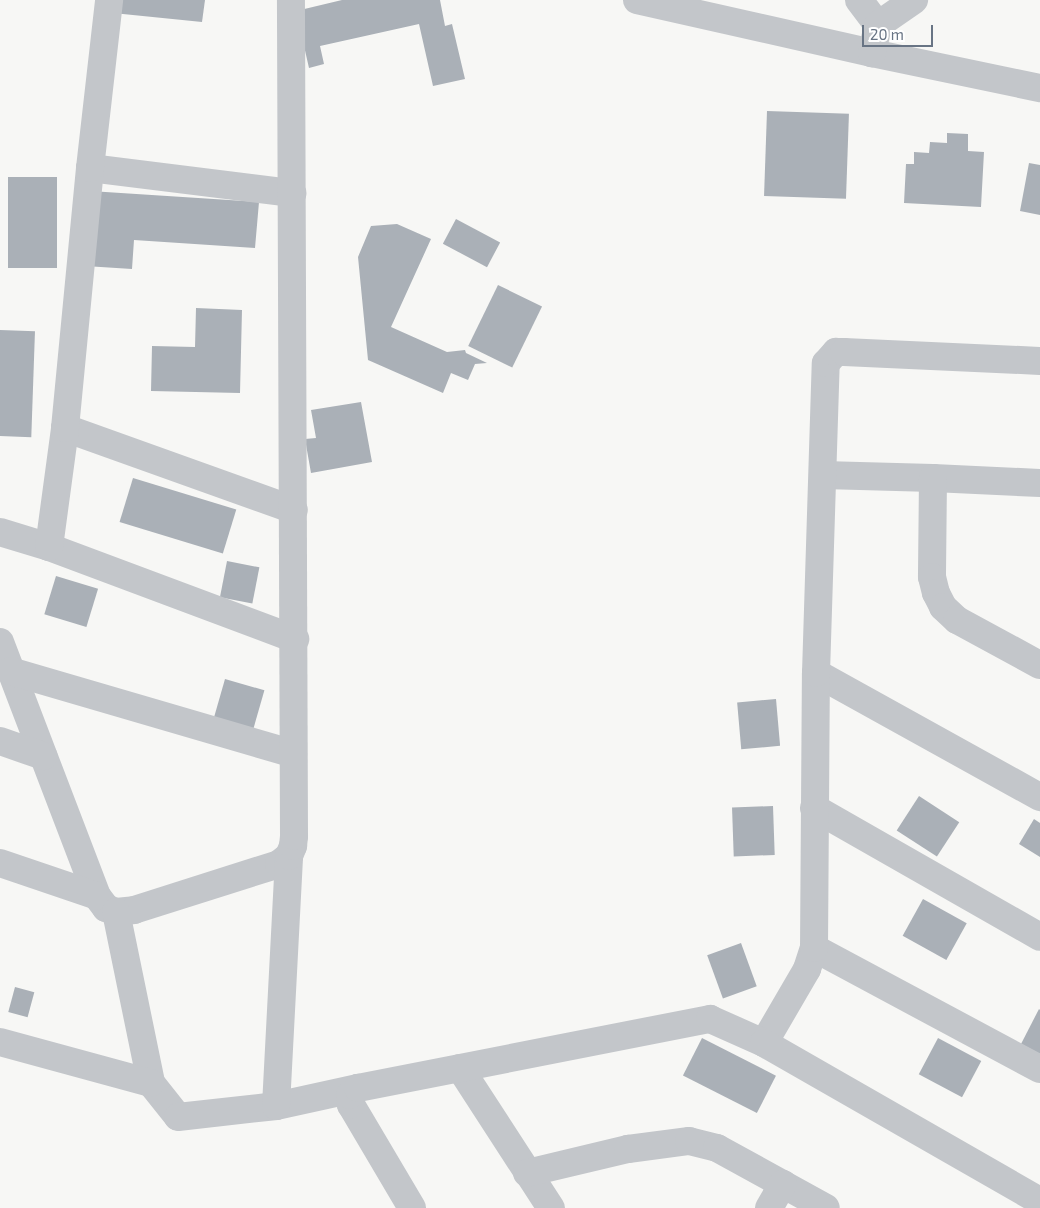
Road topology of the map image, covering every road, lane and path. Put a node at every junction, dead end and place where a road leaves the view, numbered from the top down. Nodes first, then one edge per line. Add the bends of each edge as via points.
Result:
1 (109, 0) edge
2 (291, 0) edge
3 (637, 0) edge
4 (859, 0) edge
5 (914, 0) edge
6 (709, 8) edge
7 (878, 25) junction
8 (872, 53) junction
9 (1040, 88) edge
10 (90, 168) junction
11 (292, 193) junction
12 (1040, 361) edge
13 (66, 428) junction
14 (823, 475) junction
15 (933, 478) junction
16 (1040, 483) edge
17 (294, 510) junction
18 (0, 532) edge
19 (49, 547) junction
20 (295, 639) junction
21 (0, 642) edge
22 (1040, 665) edge
23 (10, 671) junction
24 (816, 672) junction
25 (0, 741) edge
26 (293, 754) junction
27 (43, 756) junction
28 (1040, 797) edge
29 (814, 808) junction
30 (289, 856) junction
31 (0, 863) edge
32 (107, 904) junction
33 (1040, 936) edge
34 (814, 948) junction
35 (0, 1042) edge
36 (764, 1043) junction
37 (460, 1068) junction
38 (1040, 1069) edge
39 (151, 1083) junction
40 (358, 1088) junction
41 (276, 1106) junction
42 (527, 1173) junction
43 (783, 1184) junction
44 (1040, 1201) edge
45 (412, 1208) edge
46 (551, 1208) edge
47 (769, 1208) edge
48 (826, 1208) edge

1 - 10 street
2 - 11 street
3 - 6 street
4 - 7 street
5 - 7 street
6 - 8 street
7 - 8 street
8 - 9 street
10 - 11 street
10 - 13 street
11 - 17 street
12 - 14 street via 836,352 826,363
13 - 17 street
13 - 19 street
14 - 15 street
14 - 24 street
15 - 16 street
15 - 22 street via 932,577 943,607 957,620
17 - 20 street
18 - 19 street
19 - 20 street
20 - 26 street
21 - 23 street
23 - 26 street
23 - 27 street
24 - 28 street
24 - 29 street
25 - 27 street
26 - 30 street via 294,836
27 - 32 street
29 - 33 street
29 - 34 street
30 - 32 street via 279,864 134,910
30 - 41 street
31 - 32 street
32 - 39 street
34 - 36 street via 807,969
34 - 38 street
35 - 39 street
36 - 37 street via 710,1019
36 - 44 street
37 - 40 street
37 - 42 street
39 - 41 street via 178,1117
40 - 41 street
40 - 45 street via 350,1095 351,1106
42 - 43 street via 628,1149 689,1141 717,1148
42 - 46 street
43 - 47 street
43 - 48 street

